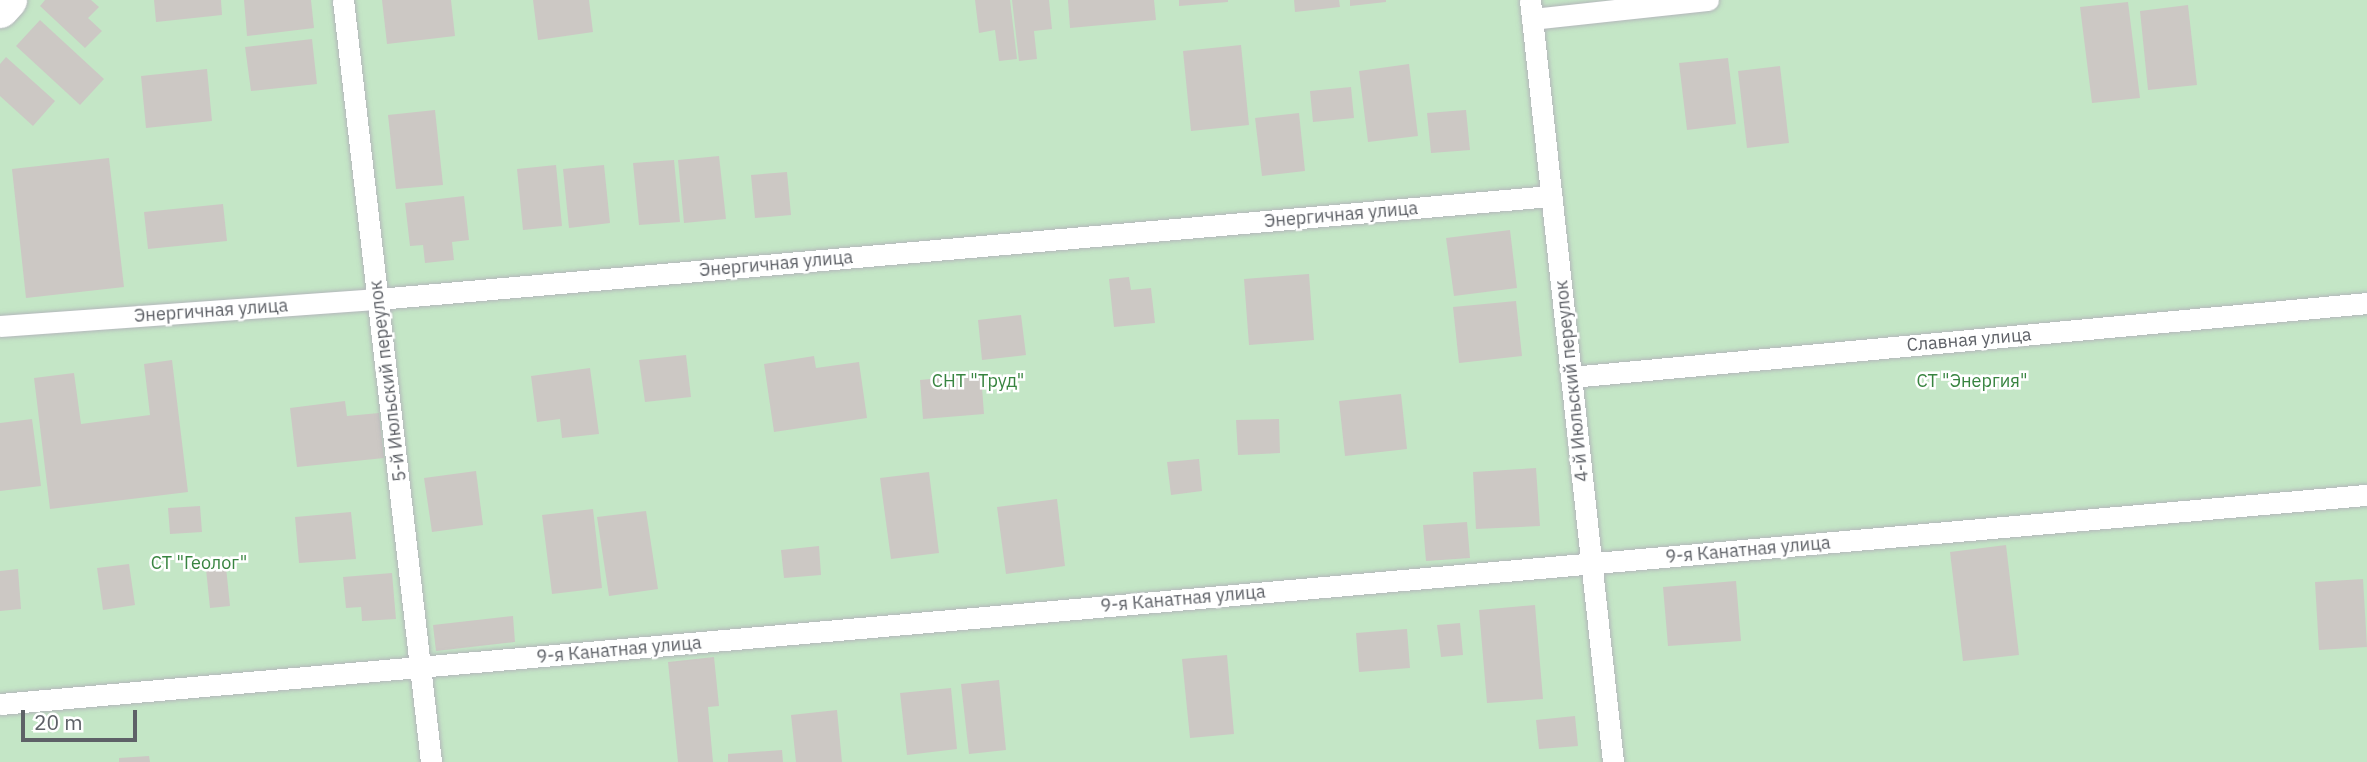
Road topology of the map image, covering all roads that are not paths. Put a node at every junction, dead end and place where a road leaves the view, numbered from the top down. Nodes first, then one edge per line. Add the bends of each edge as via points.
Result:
1 (8, 0) edge
2 (343, 0) edge
3 (1708, 0) edge
4 (0, 9) edge
5 (1531, 10) edge
6 (1551, 196) junction
7 (379, 299) junction
8 (2367, 303) edge
9 (0, 326) edge
10 (1571, 377) junction
11 (2367, 495) edge
12 (1592, 563) junction
13 (422, 667) junction
14 (0, 704) edge
15 (432, 762) edge
16 (1613, 762) edge

1 - 4 street
2 - 7 lane, 5-й Июльский переулок
3 - 5 lane
5 - 6 lane, 4-й Июльский переулок
6 - 7 lane, Энергичная улица
6 - 10 lane, 4-й Июльский переулок
7 - 9 lane, Энергичная улица
7 - 13 lane, 5-й Июльский переулок
8 - 10 lane, Славная улица
10 - 12 lane, 4-й Июльский переулок
11 - 12 lane, 9-я Канатная улица
12 - 13 lane, 9-я Канатная улица
12 - 16 lane, 4-й Июльский переулок
13 - 14 lane, 9-я Канатная улица
13 - 15 lane, 5-й Июльский переулок

